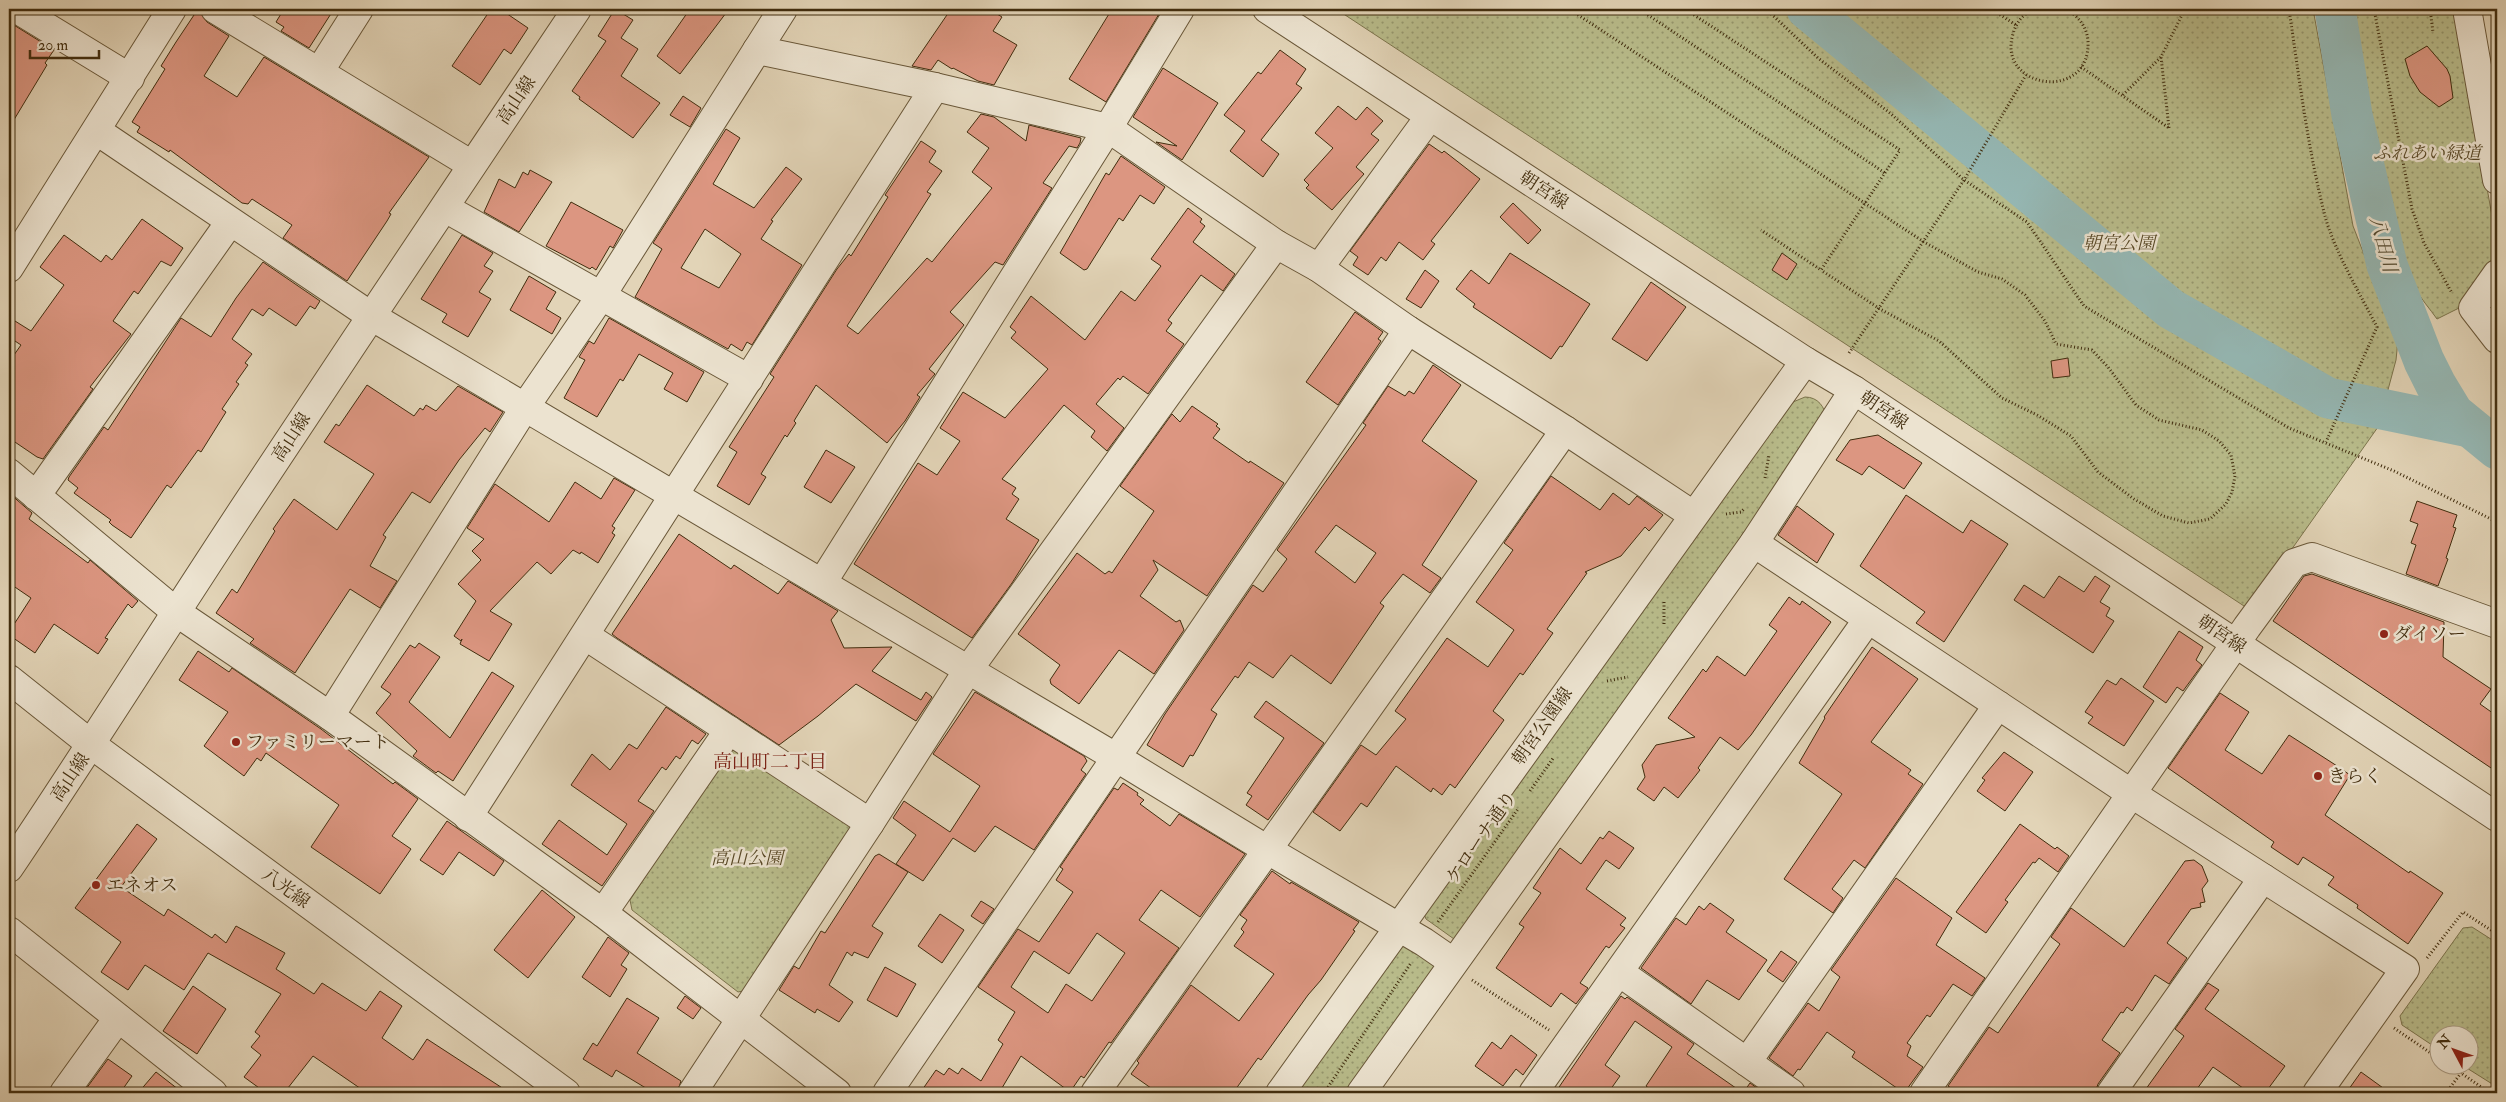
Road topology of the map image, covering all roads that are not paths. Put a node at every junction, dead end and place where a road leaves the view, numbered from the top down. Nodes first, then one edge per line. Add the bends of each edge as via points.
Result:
1 (17, 9) edge
2 (172, 9) edge
3 (215, 9) edge
4 (359, 9) edge
5 (577, 9) edge
6 (783, 9) edge
7 (1180, 9) edge
8 (1268, 9) edge
9 (2467, 9) edge
10 (757, 50) junction
11 (2488, 67) edge
12 (319, 72) junction
13 (130, 78) junction
14 (935, 87) junction
15 (1430, 116) junction
16 (1108, 128) junction
17 (97, 131) junction
18 (472, 166) junction
19 (2497, 180) edge
20 (444, 208) junction
21 (230, 222) junction
22 (1276, 244) junction
23 (9, 268) edge
24 (1319, 268) junction
25 (2497, 274) edge
26 (601, 296) junction
27 (371, 316) junction
28 (1408, 330) junction
29 (2497, 339) edge
30 (1805, 361) junction
31 (749, 379) junction
32 (1854, 390) junction
33 (525, 407) junction
34 (1565, 430) junction
35 (9, 473) edge
36 (673, 495) junction
37 (36, 496) junction
38 (1692, 515) junction
39 (1754, 543) junction
40 (822, 583) junction
41 (176, 612) junction
42 (1868, 619) junction
43 (2497, 624) edge
44 (586, 636) junction
45 (2236, 644) junction
46 (968, 670) junction
47 (9, 679) edge
48 (1998, 705) junction
49 (330, 716) junction
50 (729, 730) junction
51 (92, 745) junction
52 (1117, 758) junction
53 (2132, 794) junction
54 (468, 817) junction
55 (2497, 817) edge
56 (870, 823) junction
57 (1266, 849) junction
58 (9, 868) edge
59 (2263, 878) junction
60 (603, 913) junction
61 (1399, 928) junction
62 (9, 931) edge
63 (1452, 964) junction
64 (1619, 972) junction
65 (118, 1018) junction
66 (740, 1018) junction
67 (1747, 1062) junction
68 (64, 1093) edge
69 (213, 1093) edge
70 (566, 1093) edge
71 (692, 1093) edge
72 (837, 1093) edge
73 (887, 1093) edge
74 (1095, 1093) edge
75 (1280, 1093) edge
76 (1361, 1093) edge
77 (1533, 1093) edge
78 (1791, 1093) edge
79 (1924, 1093) edge
80 (2111, 1093) edge
81 (2317, 1093) edge

1 - 13 street
2 - 13 street
3 - 12 street
4 - 12 street
5 - 18 street, 高山線
6 - 10 street
7 - 16 street
8 - 15 street, 朝宮線
9 - 11 street
10 - 14 street
10 - 26 street
11 - 19 street
12 - 18 street
13 - 17 street
14 - 16 street
14 - 31 street
15 - 24 street
15 - 30 street, 朝宮線
16 - 22 street
16 - 40 street
17 - 21 street
17 - 23 street
18 - 20 street, 高山線
20 - 26 street
20 - 27 street, 高山線
21 - 27 street
21 - 37 street
22 - 24 street
22 - 46 street
24 - 28 street
25 - 29 street via 2473,308
26 - 31 street
26 - 33 street
27 - 33 street
27 - 41 street, 高山線
28 - 34 street
28 - 52 street
30 - 32 street, 朝宮線
30 - 38 street, 朝宮公園線
31 - 36 street
32 - 39 street
32 - 45 street, 朝宮線
33 - 36 street
33 - 49 street
34 - 38 street
34 - 57 street
35 - 37 street
36 - 40 street
36 - 44 street
37 - 41 street
38 - 61 street, 朝宮公園線
39 - 42 street
39 - 63 street
40 - 46 street
41 - 49 street
41 - 51 street, 高山線
42 - 48 street
42 - 64 street
43 - 45 street via 2312,557 2294,563
44 - 50 street
44 - 54 street
45 - 53 street
45 - 55 street, 朝宮線
46 - 52 street
46 - 56 street
47 - 51 street, 八光線
48 - 53 street
48 - 67 street
49 - 54 street
50 - 56 street
50 - 60 street
51 - 58 street, 高山線
51 - 70 street, 八光線
52 - 57 street
52 - 73 street
53 - 59 street
53 - 79 street
54 - 60 street
56 - 66 street
57 - 61 street
57 - 74 street
59 - 80 street
59 - 81 street via 2405,969
60 - 66 street
61 - 63 street
61 - 75 street, 朝宮公園線
62 - 65 street
63 - 76 street
64 - 67 street
64 - 77 street
65 - 68 street
65 - 69 street
66 - 71 street
66 - 72 street
67 - 78 street

